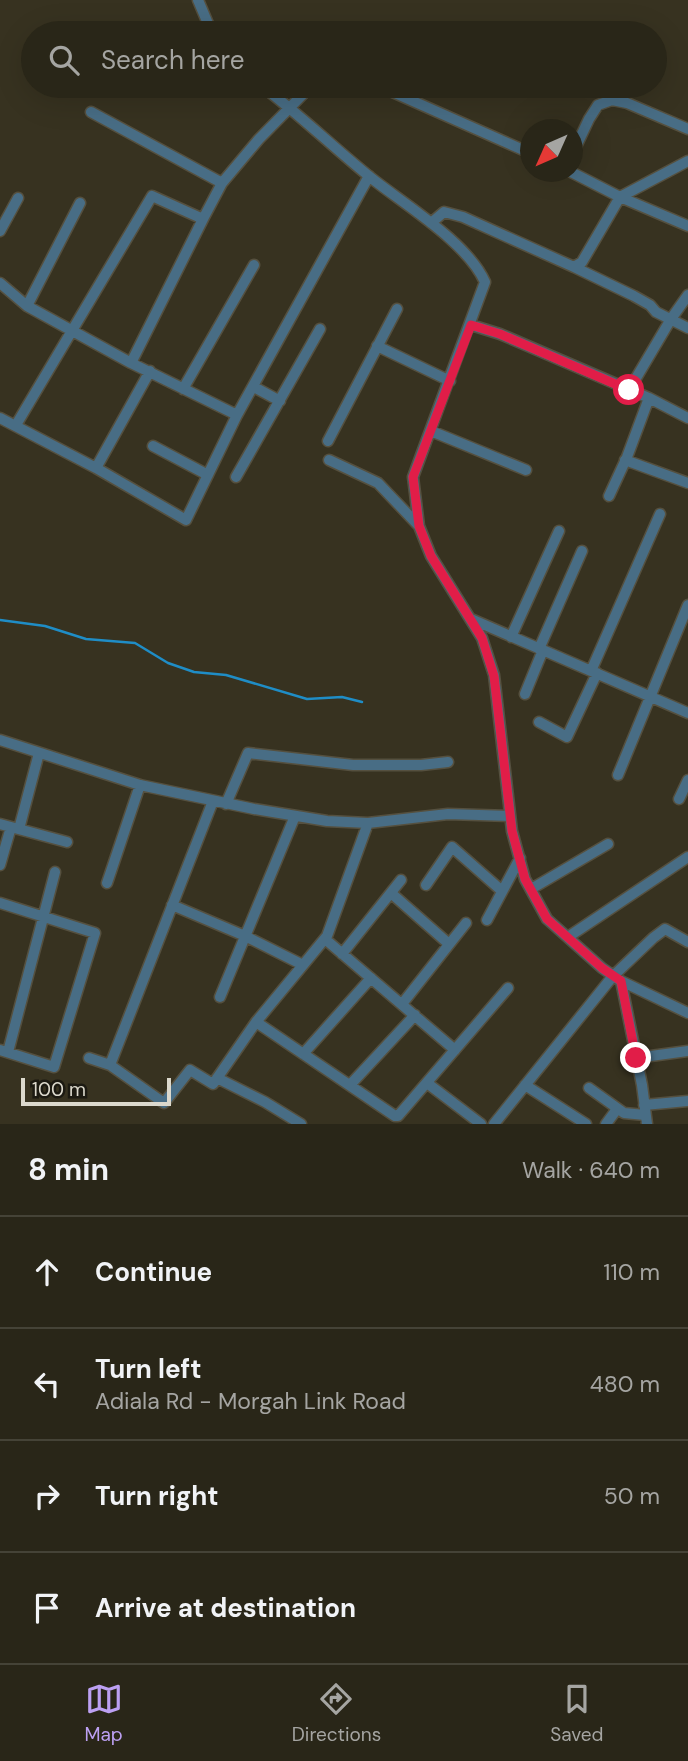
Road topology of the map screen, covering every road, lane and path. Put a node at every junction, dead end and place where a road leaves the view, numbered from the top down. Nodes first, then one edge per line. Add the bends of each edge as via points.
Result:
1 (198, 0) edge
2 (207, 21) edge
3 (277, 98) edge
4 (300, 98) edge
5 (406, 98) edge
6 (290, 108) junction
7 (91, 111) dead end
8 (688, 129) edge
9 (583, 132) edge
10 (520, 149) edge
11 (688, 161) edge
12 (369, 176) junction
13 (583, 178) edge
14 (222, 183) junction
15 (620, 197) junction
16 (18, 198) dead end
17 (80, 203) dead end
18 (203, 219) junction
19 (431, 223) junction
20 (688, 226) edge
21 (0, 231) edge
22 (254, 265) dead end
23 (574, 267) junction
24 (0, 283) edge
25 (688, 295) edge
26 (27, 306) junction
27 (397, 309) dead end
28 (671, 319) junction
29 (471, 325) junction
30 (688, 328) edge
31 (320, 329) dead end
32 (74, 330) junction
33 (377, 346) junction
34 (131, 363) junction
35 (150, 371) junction
36 (450, 381) junction
37 (254, 387) junction
38 (183, 389) junction
39 (629, 390) junction
40 (649, 398) junction
41 (280, 401) junction
42 (237, 415) junction
43 (0, 418) edge
44 (688, 418) edge
45 (16, 425) junction
46 (430, 431) junction
47 (327, 441) dead end
48 (153, 446) dead end
49 (329, 460) dead end
50 (625, 460) junction
51 (96, 468) junction
52 (526, 470) dead end
53 (208, 475) junction
54 (236, 477) dead end
55 (688, 484) edge
56 (609, 496) dead end
57 (660, 514) dead end
58 (419, 526) junction
59 (559, 531) dead end
60 (582, 551) dead end
61 (688, 605) edge
62 (470, 619) junction
63 (511, 637) junction
64 (541, 650) junction
65 (594, 672) junction
66 (525, 694) dead end
67 (649, 696) junction
68 (688, 713) edge
69 (539, 722) dead end
70 (0, 740) edge
71 (39, 752) junction
72 (448, 762) dead end
73 (618, 775) dead end
74 (688, 780) edge
75 (140, 785) junction
76 (679, 799) dead end
77 (213, 801) junction
78 (226, 804) junction
79 (295, 816) junction
80 (510, 816) junction
81 (368, 823) junction
82 (0, 824) edge
83 (15, 828) junction
84 (67, 842) dead end
85 (608, 844) dead end
86 (688, 857) edge
87 (520, 858) junction
88 (0, 865) edge
89 (55, 872) dead end
90 (401, 880) dead end
91 (107, 883) dead end
92 (426, 885) dead end
93 (531, 889) junction
94 (502, 891) junction
95 (391, 893) junction
96 (0, 903) edge
97 (172, 905) junction
98 (43, 915) junction
99 (487, 920) dead end
100 (467, 923) dead end
101 (245, 936) junction
102 (568, 937) junction
103 (325, 939) junction
104 (688, 942) edge
105 (449, 944) junction
106 (342, 954) junction
107 (303, 965) junction
108 (371, 978) junction
109 (617, 978) junction
110 (508, 988) dead end
111 (220, 997) dead end
112 (402, 1004) junction
113 (688, 1013) edge
114 (415, 1015) junction
115 (256, 1022) junction
116 (455, 1050) junction
117 (4, 1051) edge
118 (688, 1051) edge
119 (303, 1054) junction
120 (89, 1058) dead end
121 (636, 1058) junction
122 (110, 1065) junction
123 (217, 1078) junction
124 (427, 1083) junction
125 (526, 1085) junction
126 (350, 1086) junction
127 (589, 1088) dead end
128 (688, 1101) edge
129 (617, 1109) junction
130 (645, 1115) edge
131 (301, 1124) edge
132 (481, 1124) edge
133 (494, 1124) edge
134 (586, 1124) edge
135 (606, 1124) edge

1 - 2 street
3 - 6 street
4 - 6 street
5 - 10 street
6 - 12 street
6 - 14 street
7 - 14 street
8 - 9 street via 612,100 598,105
11 - 15 street
12 - 19 street
12 - 37 street
13 - 15 street
14 - 18 street
15 - 20 street
15 - 23 street via 582,262
16 - 21 street
17 - 26 street
18 - 32 street via 152,195
18 - 34 street
19 - 23 street via 444,212 463,217
19 - 29 street via 478,267 485,282
22 - 38 street
23 - 28 street
24 - 26 street
25 - 28 street
26 - 32 street
27 - 33 street
28 - 30 street
28 - 39 street
29 - 36 street
29 - 39 street
31 - 41 street
32 - 34 street
32 - 45 street
33 - 36 street
33 - 47 street
34 - 35 street
35 - 38 street
35 - 51 street
36 - 46 street
37 - 41 street
37 - 42 street
38 - 42 street
39 - 40 street
40 - 44 street
40 - 50 street
41 - 54 street
42 - 53 street
43 - 45 street
45 - 51 street
46 - 52 street
46 - 58 street via 413,477
48 - 53 street
49 - 58 street via 378,482
50 - 55 street
50 - 56 street
51 - 53 street via 186,520
57 - 65 street
58 - 62 street via 431,556
59 - 63 street
60 - 64 street
61 - 67 street
62 - 63 street
62 - 80 street via 482,638 494,676
63 - 64 street
64 - 65 street
64 - 66 street
65 - 67 street
65 - 69 street via 567,737
67 - 68 street
67 - 73 street
70 - 71 street
71 - 75 street
71 - 83 street
72 - 78 street via 353,765 248,753
74 - 76 street
75 - 77 street
75 - 91 street
77 - 78 street
77 - 97 street
78 - 79 street
79 - 81 street
79 - 101 street
80 - 81 street via 448,814
80 - 87 street
81 - 103 street
82 - 83 street
83 - 84 street
83 - 88 street
85 - 93 street
86 - 102 street
87 - 93 street
87 - 94 street
89 - 98 street
90 - 95 street
92 - 94 street via 452,848
93 - 102 street via 547,919
94 - 99 street
95 - 105 street
95 - 106 street
96 - 98 street
97 - 101 street
97 - 122 street
98 - 117 street
98 - 117 street via 95,933 54,1068
100 - 105 street
101 - 107 street
101 - 111 street
102 - 109 street
103 - 106 street
103 - 107 street
104 - 109 street via 665,929
105 - 112 street
106 - 108 street
107 - 115 street
108 - 112 street
108 - 119 street
109 - 113 street
109 - 121 street
109 - 125 street
110 - 116 street
112 - 114 street
114 - 116 street
114 - 126 street
115 - 119 street
115 - 123 street
116 - 124 street
118 - 121 street
119 - 126 street
120 - 122 street
121 - 130 street
122 - 123 street via 164,1103 190,1070 213,1084
123 - 131 street
124 - 126 street via 398,1116
124 - 132 street
125 - 133 street
125 - 134 street
127 - 129 street
128 - 130 street
129 - 130 street
129 - 135 street

